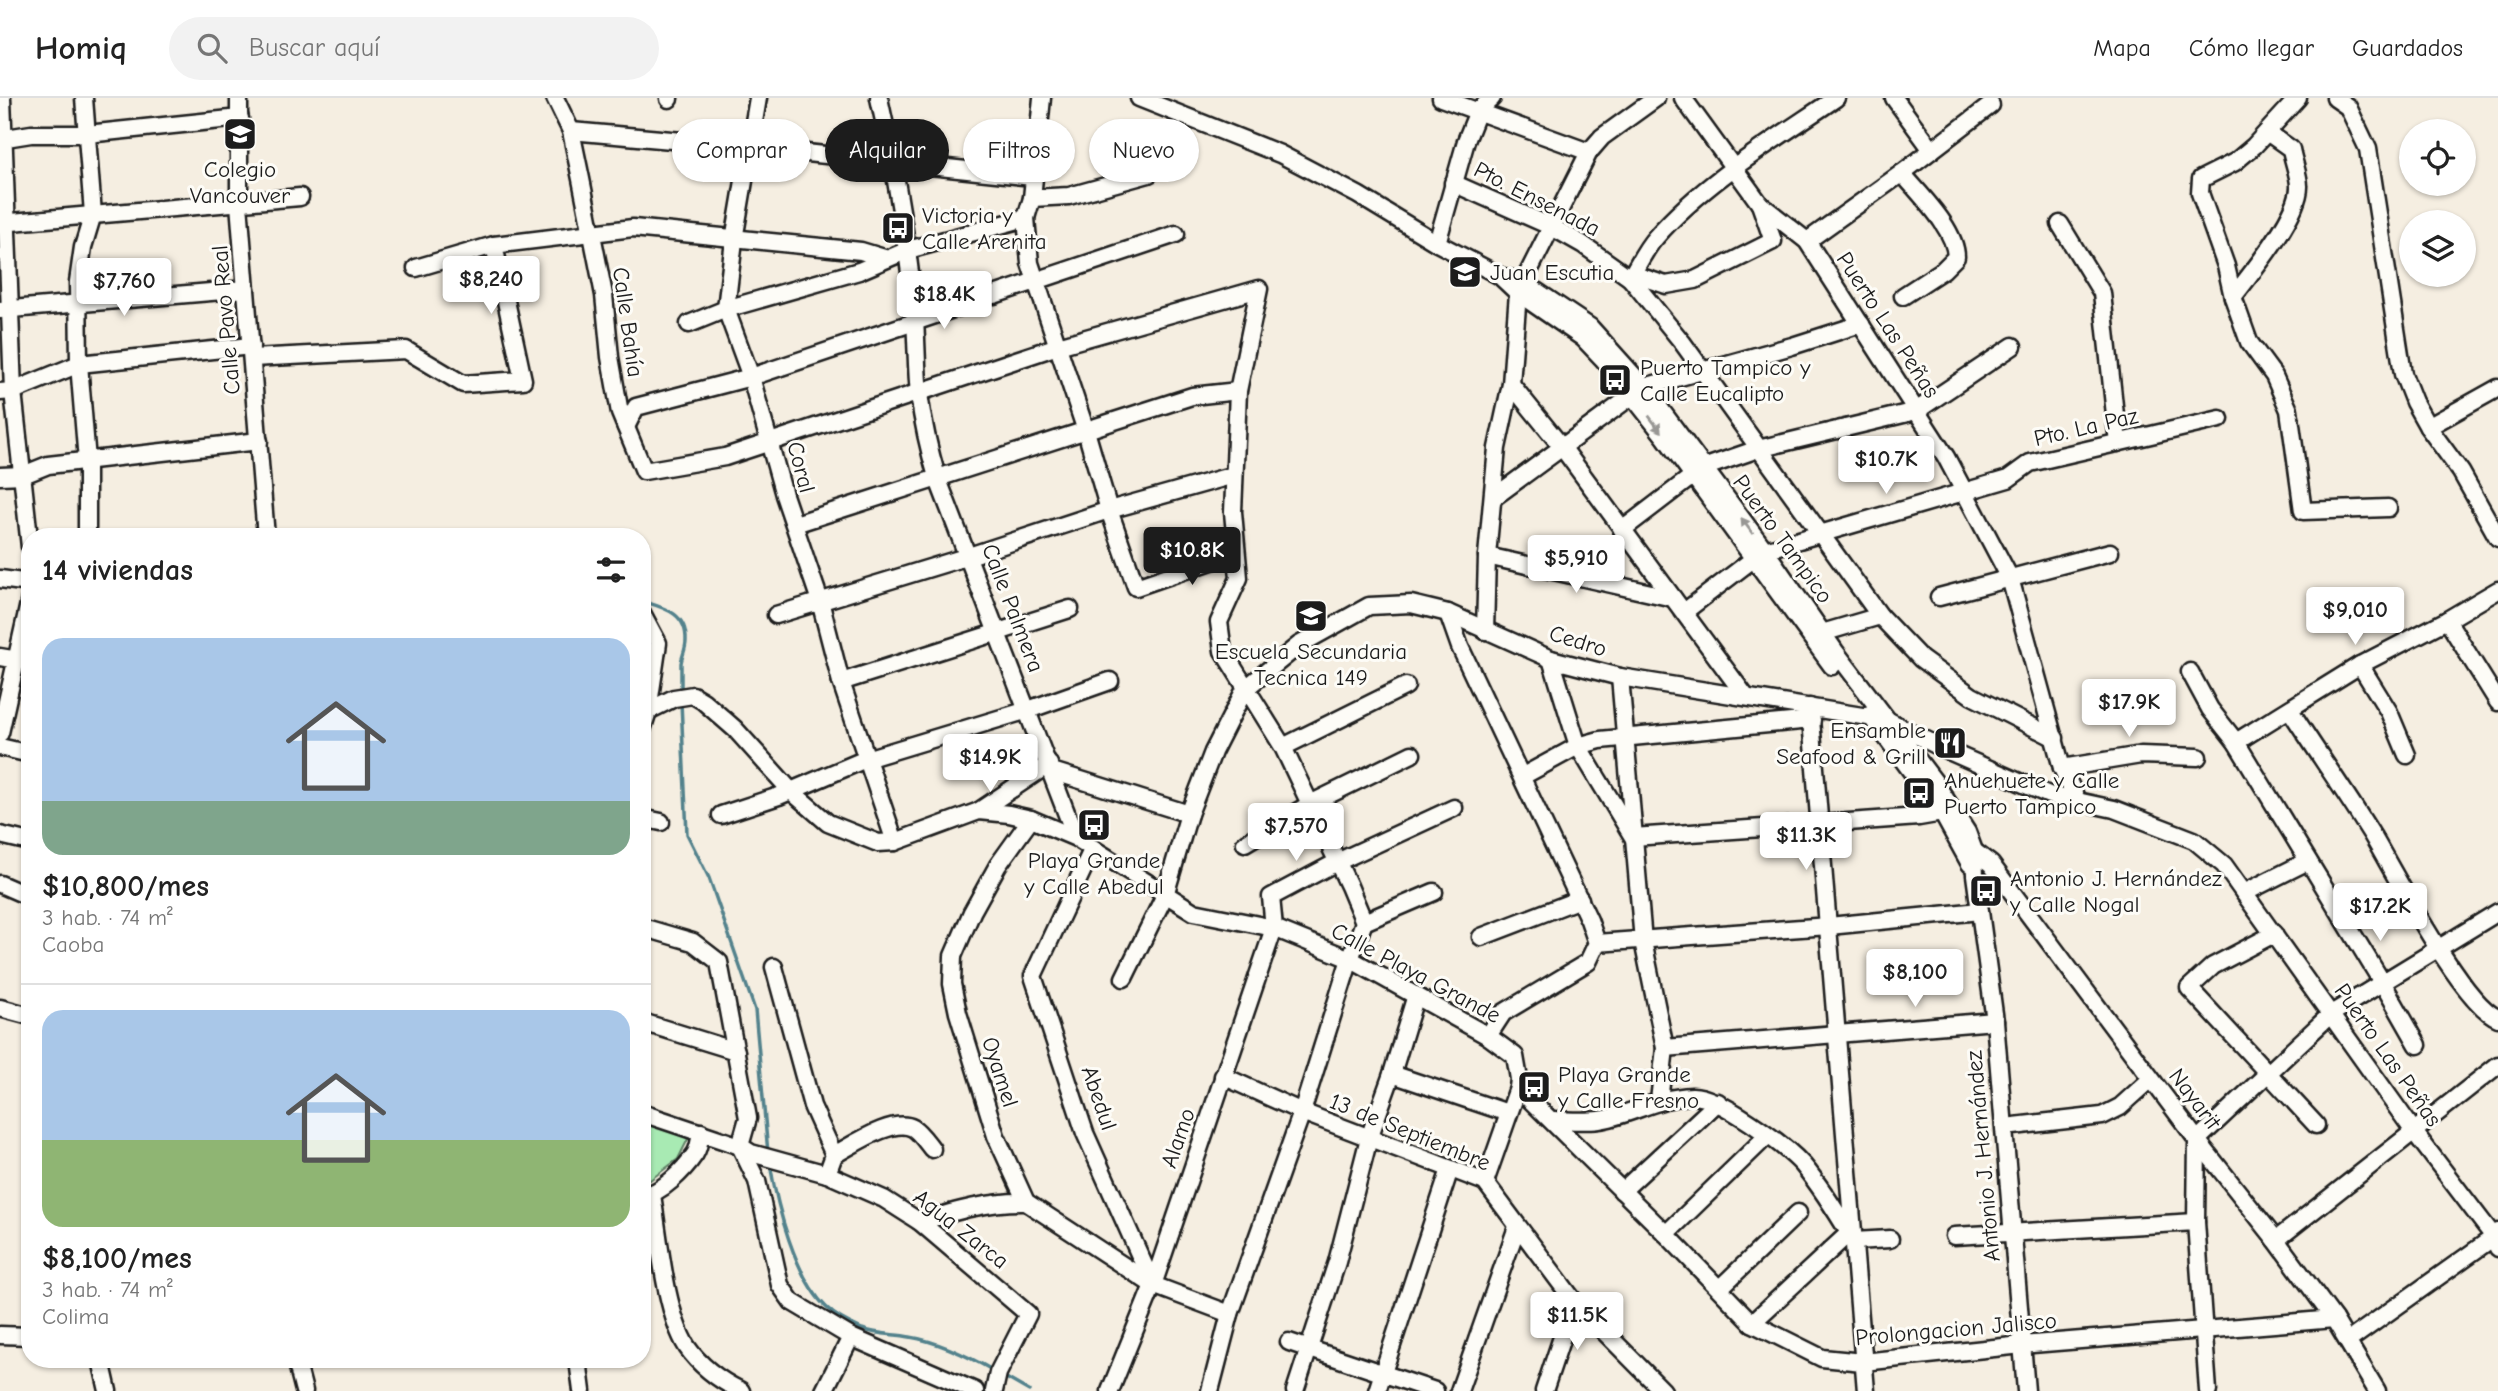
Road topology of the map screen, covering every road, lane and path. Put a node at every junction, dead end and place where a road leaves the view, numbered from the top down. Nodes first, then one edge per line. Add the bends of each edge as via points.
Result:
1 (2, 98) edge
2 (84, 98) edge
3 (239, 98) edge
4 (555, 98) edge
5 (758, 98) edge
6 (879, 98) edge
7 (1042, 98) edge
8 (1139, 98) edge
9 (1441, 98) edge
10 (1492, 98) edge
11 (1656, 98) edge
12 (1683, 98) edge
13 (1836, 98) edge
14 (1894, 98) edge
15 (2298, 98) edge
16 (2335, 98) edge
17 (1172, 105) edge
18 (1990, 105) dead end
19 (1478, 111) junction
20 (240, 118) junction
21 (755, 119) edge
22 (884, 119) edge
23 (1040, 119) edge
24 (571, 131) junction
25 (2267, 132) junction
26 (87, 134) junction
27 (2, 138) edge
28 (672, 140) edge
29 (1933, 150) junction
30 (1588, 152) junction
31 (1733, 169) junction
32 (1902, 173) junction
33 (744, 182) edge
34 (896, 182) edge
35 (1033, 182) edge
36 (1120, 182) edge
37 (1453, 183) junction
38 (300, 197) dead end
39 (1032, 198) junction
40 (239, 204) junction
41 (1760, 204) junction
42 (93, 214) junction
43 (1026, 218) junction
44 (4, 223) edge
45 (2060, 224) dead end
46 (1552, 227) junction
47 (591, 233) junction
48 (1176, 234) dead end
49 (734, 240) junction
50 (1807, 241) junction
51 (1437, 243) junction
52 (494, 245) junction
53 (908, 250) junction
54 (884, 258) junction
55 (416, 268) dead end
56 (1631, 276) junction
57 (1035, 281) junction
58 (1521, 288) junction
59 (246, 289) junction
60 (994, 295) dead end
61 (1903, 296) dead end
62 (2233, 298) junction
63 (78, 304) junction
64 (962, 306) dead end
65 (726, 309) junction
66 (6, 310) edge
67 (915, 320) junction
68 (689, 324) dead end
69 (1861, 324) junction
70 (1058, 346) junction
71 (2013, 346) dead end
72 (251, 352) junction
73 (79, 364) junction
74 (1702, 370) junction
75 (751, 377) junction
76 (1511, 384) junction
77 (2498, 388) edge
78 (7, 391) edge
79 (1238, 391) junction
80 (1638, 391) junction
81 (919, 392) junction
82 (1916, 411) junction
83 (2220, 419) dead end
84 (626, 427) junction
85 (2428, 427) junction
86 (1086, 431) junction
87 (259, 441) junction
88 (771, 442) junction
89 (2118, 443) junction
90 (1562, 447) junction
91 (1758, 449) junction
92 (87, 461) junction
93 (1698, 472) junction
94 (23, 475) junction
95 (1234, 475) junction
96 (0, 476) edge
97 (937, 477) junction
98 (1963, 490) junction
99 (1493, 498) junction
100 (2388, 508) dead end
101 (1109, 510) junction
102 (795, 524) junction
103 (28, 528) edge
104 (87, 528) edge
105 (265, 528) edge
106 (1622, 530) junction
107 (1818, 533) junction
108 (2498, 538) edge
109 (2110, 552) dead end
110 (1236, 553) junction
111 (1759, 554) junction
112 (969, 556) junction
113 (1487, 556) junction
114 (2010, 578) junction
115 (0, 579) edge
116 (21, 582) edge
117 (2498, 590) edge
118 (1939, 597) dead end
119 (1673, 598) junction
120 (820, 601) junction
121 (1070, 609) dead end
122 (1684, 612) junction
123 (1447, 613) junction
124 (776, 615) dead end
125 (1880, 616) junction
126 (2448, 620) junction
127 (651, 630) edge
128 (1485, 631) junction
129 (999, 633) junction
130 (1822, 633) junction
131 (0, 657) edge
132 (1551, 659) junction
133 (21, 661) edge
134 (2360, 665) junction
135 (21, 667) edge
136 (2190, 672) dead end
137 (1620, 677) junction
138 (651, 680) edge
139 (1110, 681) dead end
140 (841, 682) junction
141 (1406, 686) dead end
142 (1245, 689) junction
143 (1746, 697) junction
144 (2498, 702) edge
145 (651, 708) edge
146 (1028, 710) junction
147 (2290, 710) junction
148 (1811, 713) junction
149 (1871, 716) junction
150 (1887, 720) junction
151 (0, 733) edge
152 (1624, 737) junction
153 (2055, 738) junction
154 (2236, 742) junction
155 (1578, 746) junction
156 (0, 747) edge
157 (1283, 747) junction
158 (21, 752) edge
159 (1412, 754) dead end
160 (2407, 755) dead end
161 (2198, 757) dead end
162 (866, 759) junction
163 (1050, 767) junction
164 (2062, 768) junction
165 (1523, 776) junction
166 (791, 791) junction
167 (2077, 800) junction
168 (1310, 804) junction
169 (1454, 808) dead end
170 (979, 811) junction
171 (1942, 813) junction
172 (1189, 814) junction
173 (721, 815) dead end
174 (1031, 819) junction
175 (651, 820) edge
176 (661, 822) dead end
177 (1821, 823) junction
178 (0, 835) edge
179 (1633, 837) junction
180 (1076, 838) junction
181 (21, 840) edge
182 (895, 842) junction
183 (1245, 843) dead end
184 (1093, 848) junction
185 (1969, 852) junction
186 (2308, 861) junction
187 (1337, 862) junction
188 (0, 884) edge
189 (1434, 892) dead end
190 (21, 893) edge
191 (2244, 893) junction
192 (1165, 895) junction
193 (1580, 899) junction
194 (1980, 911) junction
195 (2498, 912) edge
196 (1364, 922) junction
197 (1829, 926) junction
198 (1274, 928) junction
199 (651, 930) edge
200 (2274, 934) junction
201 (1481, 937) dead end
202 (1643, 941) junction
203 (1597, 943) junction
204 (2439, 949) junction
205 (1350, 958) junction
206 (775, 967) dead end
207 (1124, 978) dead end
208 (2382, 982) junction
209 (1416, 995) junction
210 (0, 1008) edge
211 (21, 1014) edge
212 (2331, 1014) junction
213 (2498, 1018) edge
214 (1995, 1021) junction
215 (651, 1025) edge
216 (1838, 1032) junction
217 (1488, 1036) junction
218 (2418, 1045) dead end
219 (1665, 1048) junction
220 (736, 1051) junction
221 (2498, 1065) edge
222 (2268, 1073) junction
223 (1392, 1074) junction
224 (1223, 1076) junction
225 (2151, 1079) junction
226 (1518, 1088) junction
227 (1659, 1101) junction
228 (1718, 1102) junction
229 (1302, 1112) junction
230 (1508, 1113) junction
231 (651, 1116) edge
232 (1551, 1120) junction
233 (2315, 1125) dead end
234 (2004, 1127) junction
235 (701, 1132) junction
236 (2414, 1133) junction
237 (1768, 1136) junction
238 (1369, 1138) junction
239 (2197, 1140) junction
240 (746, 1149) junction
241 (932, 1149) dead end
242 (834, 1155) junction
243 (1450, 1169) junction
244 (827, 1174) junction
245 (1485, 1182) junction
246 (1622, 1191) junction
247 (651, 1193) edge
248 (1026, 1202) junction
249 (1798, 1213) dead end
250 (651, 1215) edge
251 (920, 1222) junction
252 (2196, 1222) junction
253 (1517, 1227) junction
254 (1666, 1234) junction
255 (2012, 1234) junction
256 (1954, 1236) dead end
257 (1851, 1237) junction
258 (1890, 1239) dead end
259 (2497, 1239) edge
260 (2276, 1240) junction
261 (1153, 1285) junction
262 (1720, 1288) junction
263 (1574, 1301) junction
264 (1230, 1314) junction
265 (2334, 1320) junction
266 (1752, 1323) junction
267 (2202, 1331) junction
268 (0, 1335) edge
269 (21, 1336) edge
270 (851, 1337) junction
271 (2348, 1341) junction
272 (1289, 1342) dead end
273 (2022, 1345) junction
274 (1311, 1348) junction
275 (1863, 1362) junction
276 (103, 1368) edge
277 (298, 1368) edge
278 (579, 1368) edge
279 (1384, 1374) junction
280 (108, 1391) edge
281 (304, 1391) edge
282 (582, 1391) edge
283 (741, 1391) edge
284 (824, 1391) edge
285 (975, 1391) edge
286 (993, 1391) edge
287 (1110, 1391) edge
288 (1210, 1391) edge
289 (1295, 1391) edge
290 (1377, 1391) edge
291 (1434, 1391) edge
292 (1460, 1391) edge
293 (1544, 1391) edge
294 (1663, 1391) edge
295 (1866, 1391) edge
296 (2026, 1391) edge
297 (2208, 1391) edge
298 (2376, 1391) edge

1 - 27 street
2 - 26 street
3 - 20 street, Calle Pavo Real
4 - 24 street, Calle Bahía
5 - 21 street, Coral
6 - 22 street, Calle Palmera
7 - 23 street
8 - 17 street, Puerto Tampico
9 - 19 street
10 - 19 street
11 - 30 street
12 - 31 street, Puerto Las Peñas
13 - 31 street
14 - 29 street
15 - 25 street
16 - 85 street via 2348,107 2368,149 2403,374
17 - 51 street, Puerto Tampico via 1280,154
18 - 29 street
19 - 30 street
19 - 37 street
20 - 26 street
20 - 40 street, Calle Pavo Real
24 - 28 street
24 - 47 street, Calle Bahía
25 - 62 street via 2291,149 2299,187 2281,229
25 - 62 street via 2235,162 2201,179 2200,193
26 - 27 street
26 - 42 street
27 - 44 street
29 - 32 street
30 - 46 street
31 - 41 street, Puerto Las Peñas
31 - 56 street via 1654,238
32 - 50 street
32 - 61 street via 1956,245 1956,257
33 - 49 street, Coral
34 - 53 street, Calle Palmera
35 - 39 street
36 - 39 street via 1069,196
37 - 46 street, Pto. Ensenada
37 - 51 street
38 - 40 street
39 - 43 street
40 - 42 street
40 - 59 street, Calle Pavo Real
41 - 50 street, Puerto Las Peñas
41 - 56 street via 1773,241 1695,280 1666,285
42 - 44 street
42 - 63 street via 79,265
43 - 53 street
43 - 57 street
44 - 66 street
45 - 89 street via 2102,293
46 - 56 street, Pto. Ensenada
46 - 58 street
47 - 49 street via 643,229
47 - 52 street
47 - 84 street, Calle Bahía via 616,392
48 - 57 street
49 - 54 street via 861,251
49 - 65 street, Coral
50 - 69 street, Puerto Las Peñas
51 - 58 street, Puerto Tampico
52 - 55 street
52 - 72 street via 523,380 463,384 406,350
53 - 54 street
53 - 67 street, Calle Palmera
54 - 65 street via 859,271
56 - 74 street, Pto. Ensenada
57 - 60 street
57 - 70 street
58 - 76 street
58 - 80 street, Puerto Tampico via 1590,327
59 - 63 street
59 - 72 street, Calle Pavo Real
62 - 100 street via 2249,342 2274,376 2288,410 2303,511
63 - 66 street
63 - 73 street
64 - 67 street
65 - 68 street
65 - 75 street, Coral
66 - 78 street
67 - 75 street
67 - 81 street, Calle Palmera
69 - 74 street
69 - 82 street, Puerto Las Peñas
70 - 79 street via 1259,289
70 - 81 street
70 - 86 street
71 - 82 street
72 - 73 street
72 - 87 street, Calle Pavo Real
73 - 78 street
73 - 92 street
74 - 80 street
74 - 91 street, Pto. Ensenada
75 - 84 street via 636,407
75 - 88 street, Coral
76 - 90 street
76 - 99 street via 1497,448
77 - 85 street
78 - 94 street
79 - 86 street via 1192,396
79 - 95 street
80 - 90 street
80 - 93 street, Puerto Tampico
81 - 88 street
81 - 97 street, Calle Palmera
82 - 91 street
82 - 98 street, Puerto Las Peñas
83 - 89 street, Pto. La Paz
84 - 88 street, Calle Bahía via 644,471 725,457
85 - 108 street via 2462,472
86 - 97 street
86 - 101 street
87 - 92 street
87 - 105 street, Calle Pavo Real
88 - 102 street, Coral
89 - 98 street, Pto. La Paz via 2031,463 2008,479
90 - 99 street
90 - 106 street
91 - 93 street
91 - 107 street, Pto. Ensenada
92 - 94 street via 48,465
92 - 104 street
93 - 106 street
93 - 111 street, Puerto Tampico
94 - 96 street
94 - 103 street
95 - 101 street
95 - 110 street
97 - 102 street
97 - 112 street, Calle Palmera
98 - 107 street, Pto. La Paz
98 - 114 street, Puerto Las Peñas
99 - 113 street
101 - 110 street via 1136,587
101 - 112 street
102 - 120 street, Coral
106 - 119 street
107 - 111 street, Pto. La Paz
107 - 125 street, Pto. Ensenada
109 - 114 street
110 - 142 street via 1240,578 1219,622 1223,651
111 - 122 street, Pto. La Paz
111 - 130 street, Puerto Tampico
111 - 149 street, Puerto Tampico
112 - 120 street
112 - 129 street, Calle Palmera
113 - 119 street
113 - 128 street
114 - 118 street
114 - 153 street, Puerto Las Peñas
115 - 116 street
117 - 126 street
119 - 122 street
120 - 124 street
120 - 140 street, Coral
121 - 129 street
122 - 143 street
123 - 128 street, Cedro
123 - 142 street, Cedro via 1411,604 1369,606 1299,645
123 - 165 street
125 - 130 street
125 - 153 street, Pto. Ensenada via 1921,659 1972,696
126 - 134 street
126 - 144 street
127 - 138 street via 658,643
128 - 132 street, Cedro
129 - 140 street
129 - 146 street, Calle Palmera
130 - 150 street, Puerto Tampico
131 - 133 street
132 - 137 street, Cedro
132 - 155 street
134 - 147 street
134 - 160 street via 2389,712
135 - 151 street
136 - 154 street via 2210,709
137 - 143 street, Cedro
137 - 152 street
139 - 146 street
140 - 162 street, Coral
141 - 157 street
142 - 157 street
142 - 172 street, Cedro
143 - 148 street, Cedro
145 - 166 street, Calle Playa Grande via 693,695 735,729
146 - 162 street
146 - 163 street, Calle Palmera
147 - 154 street
147 - 204 street
148 - 149 street, Cedro
148 - 152 street
148 - 177 street
149 - 150 street, Cedro
149 - 171 street, Puerto Tampico
150 - 167 street via 2025,785
150 - 185 street, Puerto Tampico via 1967,832
152 - 155 street
152 - 179 street
153 - 164 street, Puerto Las Peñas
154 - 186 street
155 - 165 street
155 - 179 street
156 - 158 street
157 - 168 street
159 - 168 street
161 - 164 street via 2141,755
162 - 166 street
162 - 182 street, Coral
163 - 170 street, Calle Playa Grande
163 - 172 street
163 - 180 street, Calle Palmera
164 - 167 street, Puerto Las Peñas
165 - 193 street
166 - 173 street
166 - 182 street, Calle Playa Grande via 828,823 878,843
167 - 191 street, Puerto Las Peñas via 2194,840 2224,865
168 - 183 street
168 - 187 street
169 - 187 street
170 - 174 street, Calle Playa Grande
170 - 182 street, Calle Playa Grande
171 - 177 street
171 - 185 street, Puerto Tampico
172 - 192 street, Cedro
174 - 180 street, Calle Playa Grande
174 - 248 street, Oyamel via 972,912 953,956 952,984 996,1136
175 - 176 street
177 - 179 street
177 - 197 street
178 - 181 street
179 - 202 street
180 - 184 street, Calle Playa Grande
184 - 192 street, Calle Playa Grande
184 - 261 street, Abedul via 1033,976 1085,1133
185 - 194 street, Antonio J. Hernández
185 - 225 street, Nayarit via 1991,864
186 - 191 street
186 - 208 street
187 - 196 street
187 - 198 street, Alamo via 1271,897
188 - 190 street
189 - 196 street
191 - 200 street, Puerto Las Peñas
192 - 198 street, Calle Playa Grande via 1194,912
192 - 207 street, Cedro
193 - 201 street
193 - 203 street
194 - 197 street
194 - 214 street, Antonio J. Hernández
195 - 204 street
196 - 205 street
197 - 202 street
197 - 216 street
198 - 205 street, Calle Playa Grande
198 - 224 street, Alamo
199 - 220 street via 693,942 719,962
200 - 212 street, Puerto Las Peñas
200 - 222 street via 2213,965 2189,988
202 - 203 street
202 - 219 street
203 - 217 street via 1588,962 1503,1013
204 - 208 street
204 - 213 street via 2473,998
205 - 209 street, Calle Playa Grande
205 - 229 street
206 - 242 street via 812,1106
208 - 212 street
208 - 218 street
209 - 217 street, Calle Playa Grande
209 - 223 street
210 - 211 street
212 - 222 street
212 - 236 street, Puerto Las Peñas
214 - 216 street
214 - 234 street, Antonio J. Hernández
215 - 220 street
216 - 219 street
216 - 257 street
217 - 226 street, Calle Playa Grande via 1515,1056
219 - 227 street
220 - 240 street via 748,1118
221 - 236 street
222 - 233 street
222 - 239 street
223 - 230 street
223 - 238 street
224 - 229 street, 13 de Septiembre
224 - 261 street, Alamo
225 - 234 street via 2120,1107 2102,1116
225 - 239 street, Nayarit
226 - 230 street, Calle Playa Grande
226 - 232 street, Prolongacion Jalisco
227 - 228 street via 1694,1096
227 - 232 street via 1600,1120
228 - 237 street
228 - 246 street
229 - 238 street, 13 de Septiembre
229 - 264 street
230 - 245 street, Calle Playa Grande
231 - 235 street
232 - 246 street, Prolongacion Jalisco
234 - 255 street, Antonio J. Hernández
235 - 240 street, Agua Zarca
235 - 247 street via 697,1152 677,1175
236 - 259 street, Puerto Las Peñas
236 - 260 street
237 - 254 street
237 - 257 street via 1801,1163
238 - 243 street, 13 de Septiembre
238 - 274 street
239 - 252 street
239 - 260 street, Nayarit
240 - 244 street, Agua Zarca
240 - 270 street via 780,1285 792,1301
241 - 242 street via 915,1129 901,1125 873,1133
242 - 244 street
243 - 245 street, 13 de Septiembre
243 - 279 street
244 - 251 street, Agua Zarca via 884,1199
245 - 253 street, 13 de Septiembre
246 - 254 street, Prolongacion Jalisco
248 - 251 street via 970,1207
248 - 261 street
249 - 262 street
250 - 283 street via 673,1318 688,1348 715,1376
251 - 286 street, Agua Zarca via 1028,1314
252 - 255 street
252 - 267 street
253 - 263 street, 13 de Septiembre
253 - 292 street
254 - 262 street, Prolongacion Jalisco
255 - 256 street
255 - 273 street, Antonio J. Hernández
257 - 258 street
257 - 266 street
257 - 275 street
259 - 271 street
260 - 265 street, Nayarit
261 - 264 street
261 - 287 street, Alamo
262 - 266 street, Prolongacion Jalisco
263 - 293 street
263 - 294 street, 13 de Septiembre
264 - 288 street
265 - 267 street, Prolongacion Jalisco
265 - 271 street, Nayarit
266 - 275 street, Prolongacion Jalisco via 1822,1358
267 - 273 street, Prolongacion Jalisco
267 - 297 street
268 - 269 street
270 - 284 street
270 - 285 street
271 - 298 street, Nayarit
272 - 274 street
273 - 275 street, Prolongacion Jalisco
273 - 296 street, Antonio J. Hernández
274 - 279 street
274 - 289 street
275 - 295 street
276 - 280 street
277 - 281 street
278 - 282 street
279 - 290 street
279 - 291 street

